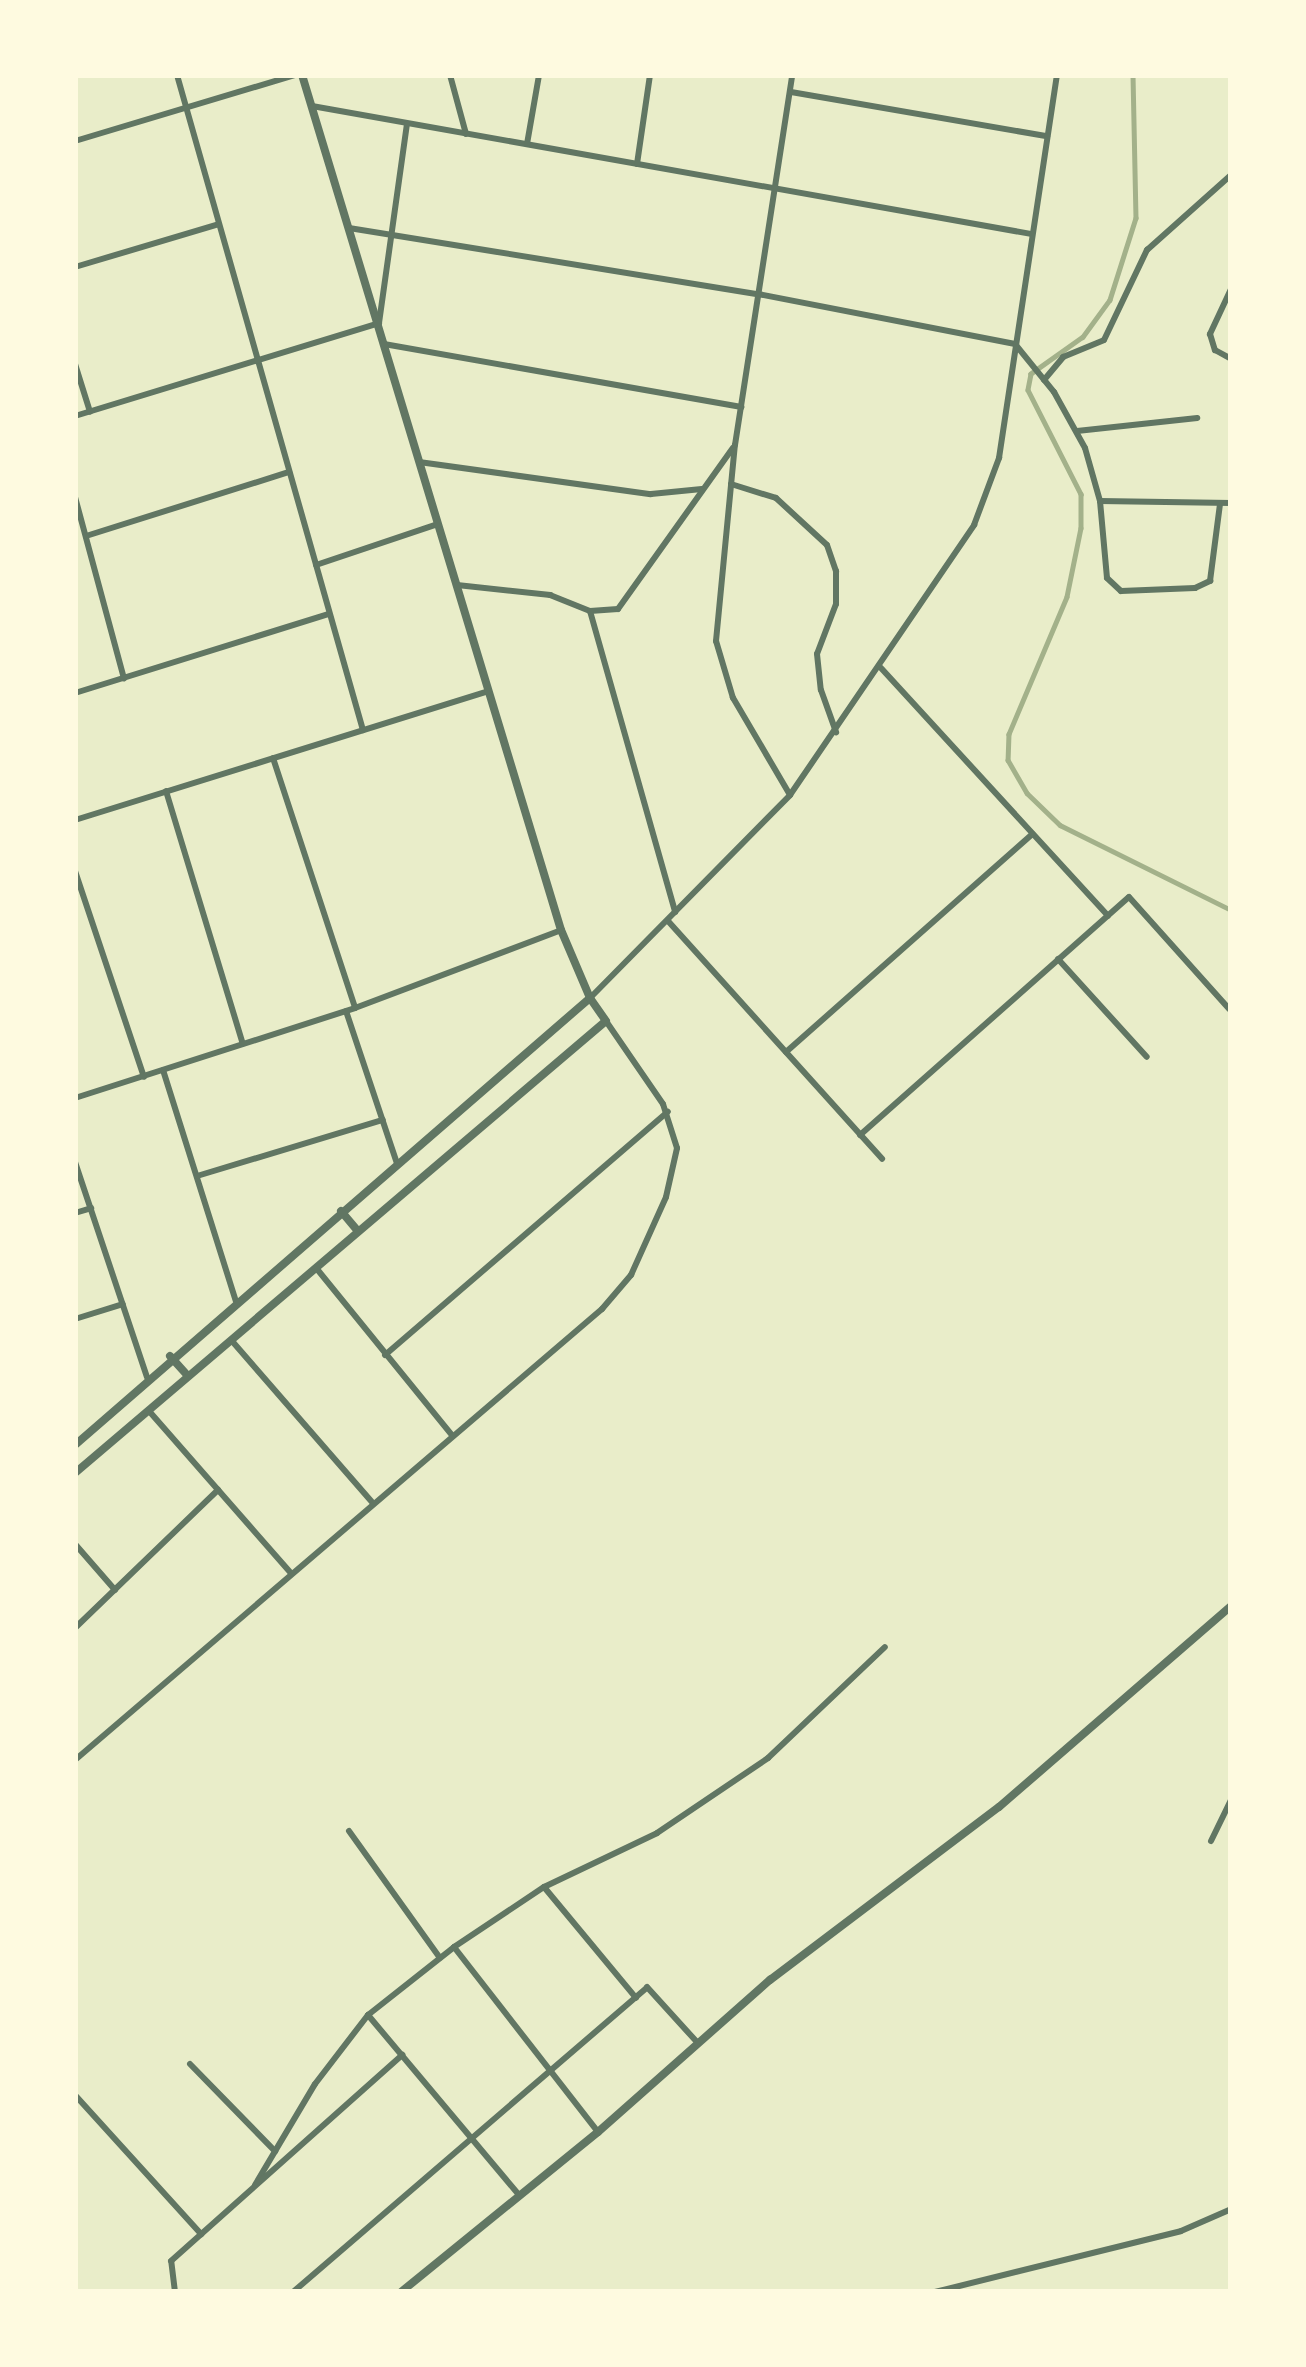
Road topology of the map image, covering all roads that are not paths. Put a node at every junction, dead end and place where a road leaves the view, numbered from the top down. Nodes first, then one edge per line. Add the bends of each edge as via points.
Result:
1 (177, 75) edge
2 (298, 75) edge
3 (450, 75) edge
4 (539, 75) edge
5 (650, 75) edge
6 (793, 75) edge
7 (1057, 75) edge
8 (790, 92) junction
9 (312, 106) junction
10 (187, 107) junction
11 (407, 123) junction
12 (466, 134) junction
13 (1047, 136) junction
14 (75, 141) edge
15 (527, 144) junction
16 (637, 164) junction
17 (1231, 175) edge
18 (775, 188) junction
19 (219, 224) junction
20 (349, 228) junction
21 (389, 233) junction
22 (1031, 234) junction
23 (75, 267) edge
24 (1231, 289) edge
25 (758, 294) junction
26 (379, 323) junction
27 (384, 344) junction
28 (1015, 344) junction
29 (1231, 358) edge
30 (258, 360) junction
31 (75, 364) edge
32 (1044, 380) junction
33 (741, 407) junction
34 (90, 412) junction
35 (75, 416) edge
36 (1198, 418) dead end
37 (1077, 431) junction
38 (735, 445) junction
39 (419, 462) junction
40 (290, 472) junction
41 (731, 484) junction
42 (705, 488) junction
43 (75, 497) edge
44 (1100, 501) junction
45 (1231, 503) edge
46 (1220, 504) junction
47 (438, 524) junction
48 (86, 536) junction
49 (315, 565) junction
50 (457, 585) junction
51 (590, 611) junction
52 (329, 614) junction
53 (881, 668) junction
54 (124, 678) junction
55 (488, 691) junction
56 (75, 694) edge
57 (363, 730) junction
58 (836, 732) junction
59 (273, 758) junction
60 (166, 791) junction
61 (790, 796) junction
62 (75, 820) edge
63 (1032, 834) junction
64 (75, 871) edge
65 (675, 912) junction
66 (1108, 916) junction
67 (667, 920) junction
68 (561, 930) junction
69 (1058, 959) junction
70 (590, 998) junction
71 (356, 1008) junction
72 (1229, 1009) edge
73 (346, 1011) junction
74 (605, 1021) junction
75 (243, 1045) junction
76 (786, 1052) junction
77 (1147, 1058) dead end
78 (163, 1070) junction
79 (144, 1077) junction
80 (75, 1098) edge
81 (668, 1112) junction
82 (383, 1120) junction
83 (860, 1135) junction
84 (882, 1159) dead end
85 (75, 1162) edge
86 (397, 1163) junction
87 (196, 1176) junction
88 (91, 1208) junction
89 (341, 1211) junction
90 (75, 1213) edge
91 (357, 1230) junction
92 (315, 1266) junction
93 (236, 1301) junction
94 (123, 1304) junction
95 (75, 1318) edge
96 (230, 1338) junction
97 (385, 1355) junction
98 (170, 1356) junction
99 (186, 1374) junction
100 (147, 1378) junction
101 (146, 1408) junction
102 (451, 1434) junction
103 (75, 1444) edge
104 (75, 1473) edge
105 (218, 1490) junction
106 (373, 1502) junction
107 (75, 1544) edge
108 (291, 1573) junction
109 (115, 1590) junction
110 (1231, 1606) edge
111 (75, 1628) edge
112 (886, 1647) dead end
113 (75, 1760) edge
114 (1231, 1801) edge
115 (350, 1831) dead end
116 (1211, 1841) dead end
117 (544, 1887) junction
118 (454, 1947) junction
119 (440, 1958) junction
120 (636, 1998) junction
121 (368, 2015) junction
122 (696, 2041) junction
123 (402, 2055) junction
124 (190, 2064) dead end
125 (553, 2070) junction
126 (75, 2095) edge
127 (598, 2132) junction
128 (474, 2137) junction
129 (274, 2151) junction
130 (255, 2185) junction
131 (520, 2196) junction
132 (1231, 2209) edge
133 (201, 2234) junction
134 (175, 2292) edge
135 (293, 2292) edge
136 (401, 2292) edge
137 (935, 2292) edge

1 - 10 street
2 - 9 street
2 - 10 street
3 - 12 street
4 - 15 street
5 - 16 street
6 - 8 street
7 - 13 street
8 - 13 street
8 - 18 street
9 - 11 street
9 - 20 street
10 - 14 street
10 - 19 street
11 - 12 street
11 - 21 street
12 - 15 street
13 - 22 street
15 - 16 street
16 - 18 street
17 - 32 street via 1147,250 1104,340 1063,357
18 - 22 street
18 - 25 street
19 - 23 street
19 - 30 street
20 - 21 street
20 - 26 street
21 - 25 street
21 - 26 street
22 - 28 street
24 - 29 street via 1210,334 1215,350
25 - 28 street
25 - 33 street
26 - 27 street
26 - 30 street
27 - 33 street
27 - 39 street
28 - 32 street
28 - 53 street via 999,458 984,503
30 - 34 street
30 - 40 street
31 - 34 street
32 - 37 street
33 - 38 street
34 - 35 street
36 - 37 street
37 - 44 street
38 - 41 street
38 - 42 street
39 - 42 street via 650,494
39 - 47 street
40 - 48 street
40 - 49 street
41 - 58 street via 776,498 827,545 836,604 818,654
41 - 61 street via 716,641 733,698
42 - 51 street via 632,596 618,609
43 - 48 street
44 - 46 street
44 - 46 street via 1107,578 1126,591 1210,581
45 - 46 street
47 - 49 street
47 - 50 street
48 - 54 street
49 - 52 street
50 - 51 street via 550,595
50 - 55 street
51 - 65 street
52 - 54 street
52 - 57 street
53 - 58 street
53 - 63 street
54 - 56 street
55 - 57 street
55 - 68 street
57 - 59 street
58 - 61 street
59 - 60 street
59 - 71 street
60 - 62 street
60 - 75 street
61 - 65 street
63 - 66 street
63 - 76 street
64 - 79 street
65 - 67 street
66 - 69 street
66 - 72 street via 1129,897
67 - 70 street
67 - 76 street
68 - 70 street
68 - 71 street
69 - 77 street
69 - 83 street
70 - 74 street
70 - 86 street
71 - 73 street
73 - 75 street
73 - 82 street
74 - 81 street
74 - 91 street
75 - 78 street
76 - 83 street
78 - 79 street
78 - 87 street
79 - 80 street
81 - 97 street
81 - 102 street via 674,1174 631,1275 602,1309
82 - 86 street
82 - 87 street
83 - 84 street
85 - 88 street
86 - 89 street
87 - 93 street
88 - 90 street
88 - 94 street
89 - 91 street
89 - 93 street
91 - 92 street
92 - 96 street
92 - 97 street
93 - 98 street
94 - 95 street
94 - 100 street
96 - 99 street
96 - 106 street
97 - 102 street
98 - 99 street
98 - 100 street
99 - 101 street
100 - 103 street
101 - 104 street
101 - 105 street
102 - 106 street
105 - 108 street
105 - 109 street
106 - 108 street
107 - 109 street
108 - 113 street
109 - 111 street
110 - 122 street via 999,1808
112 - 117 street via 768,1759 656,1833
114 - 116 street
115 - 119 street
117 - 118 street
117 - 120 street
118 - 119 street
118 - 125 street
119 - 121 street
120 - 122 street via 647,1987
120 - 125 street
121 - 123 street
121 - 129 street
122 - 127 street
123 - 128 street
123 - 130 street
124 - 129 street
125 - 127 street
125 - 128 street
126 - 133 street
127 - 131 street
128 - 131 street
128 - 135 street
129 - 130 street
130 - 133 street
131 - 136 street
132 - 137 street via 1181,2230
133 - 134 street via 171,2261

